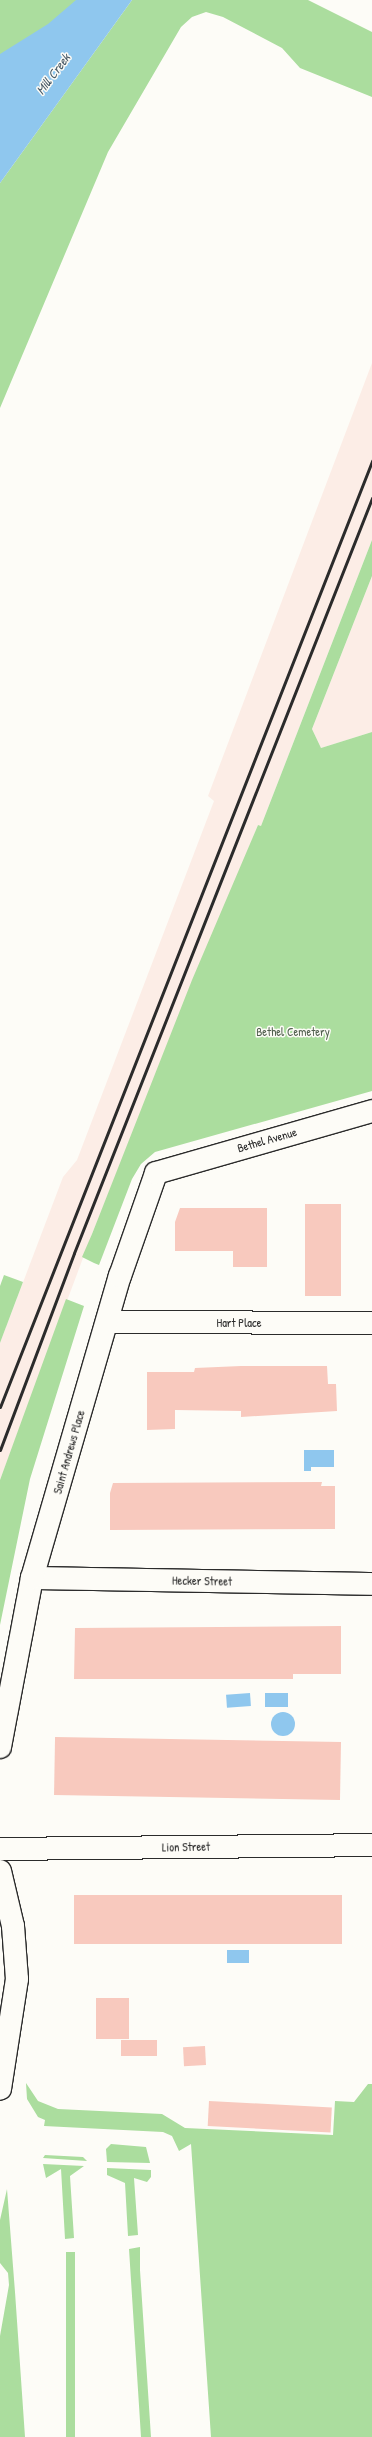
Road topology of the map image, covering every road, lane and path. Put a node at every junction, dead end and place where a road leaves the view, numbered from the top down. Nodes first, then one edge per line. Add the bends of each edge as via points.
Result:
1 (372, 1110) edge
2 (162, 1169) joint
3 (107, 1322) junction
4 (372, 1323) edge
5 (32, 1578) junction
6 (372, 1584) edge
7 (0, 1744) edge
8 (372, 1845) edge
9 (0, 1849) edge
10 (0, 1871) edge
11 (0, 2089) edge

1 - 2 street, Bethel Avenue
2 - 3 street, Saint Andrews Place via 154,1179
3 - 4 street, Hart Place
3 - 5 street, Saint Andrews Place
5 - 6 street, Hecker Street
5 - 7 street, Saint Andrews Place
8 - 9 street, Lion Street
10 - 11 street via 13,1926 17,1979

